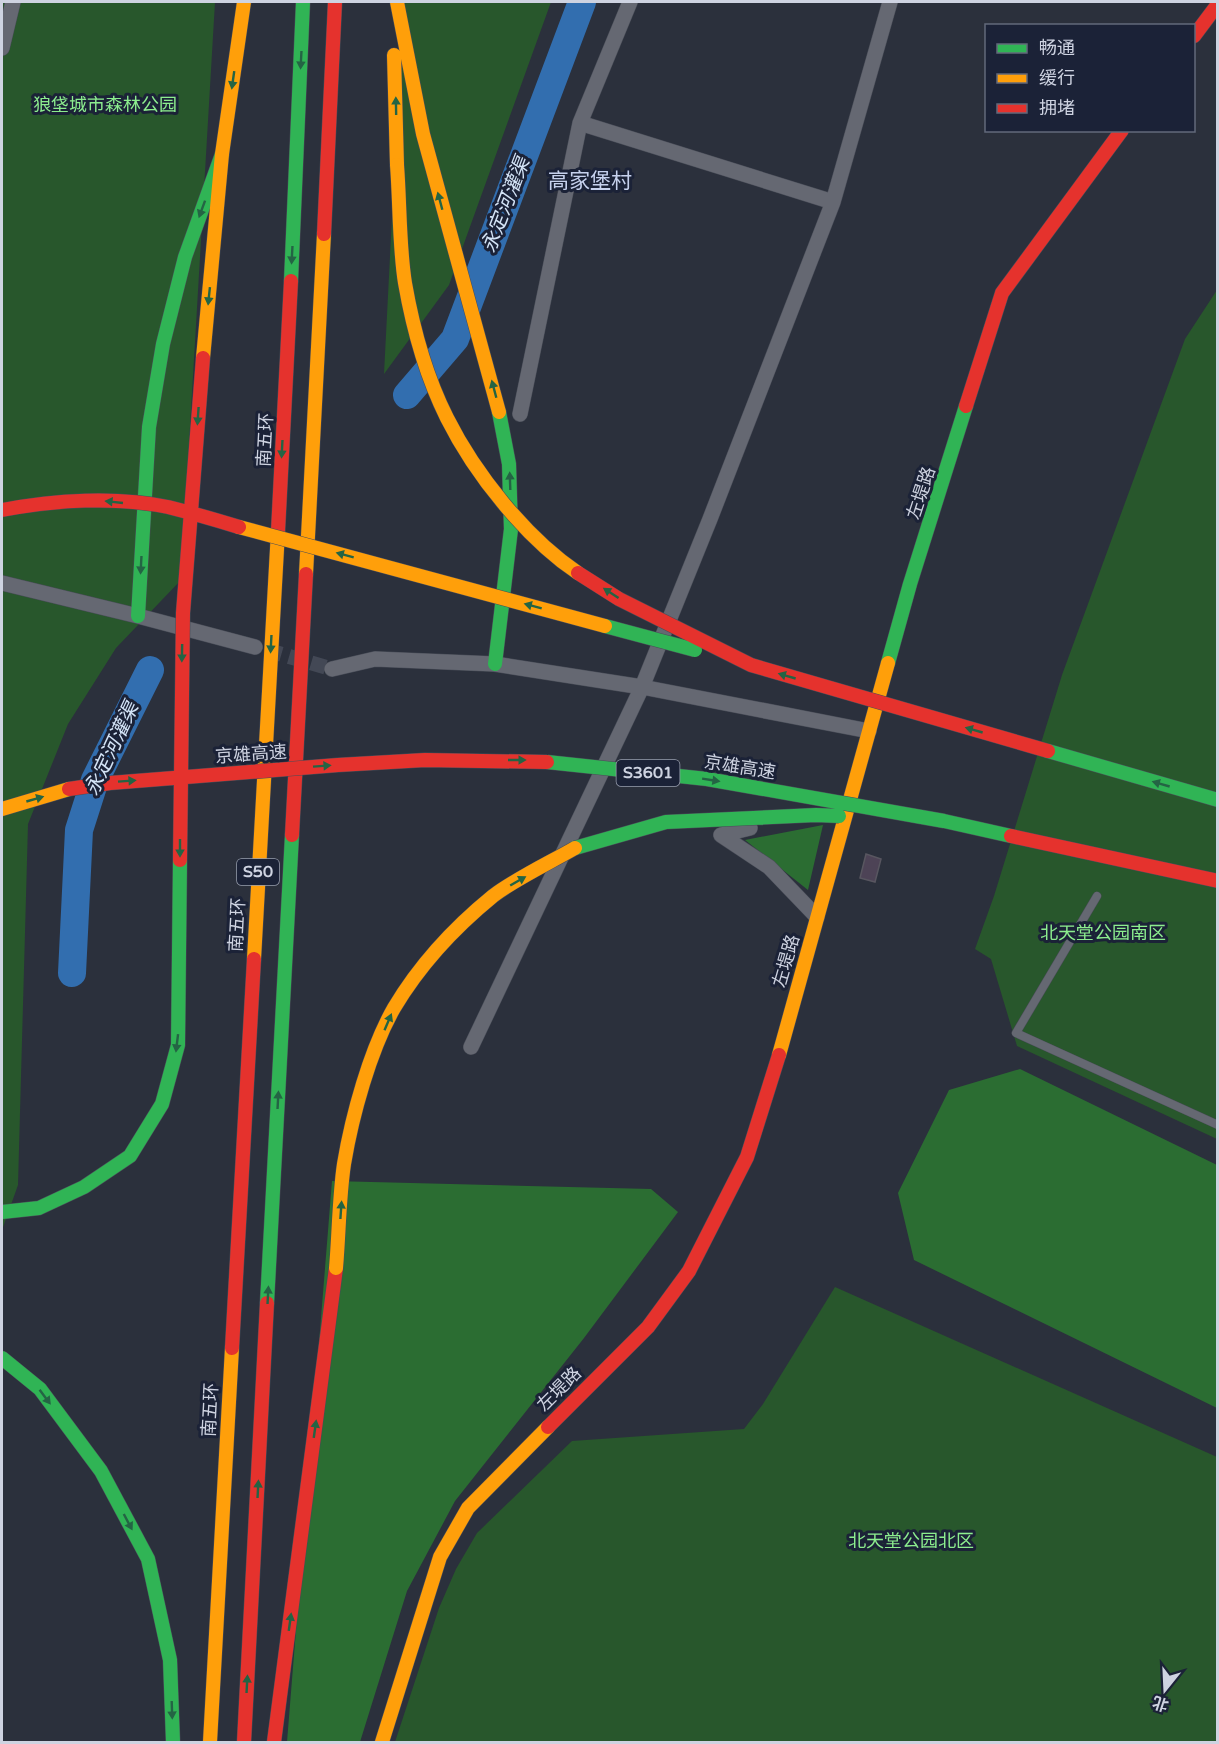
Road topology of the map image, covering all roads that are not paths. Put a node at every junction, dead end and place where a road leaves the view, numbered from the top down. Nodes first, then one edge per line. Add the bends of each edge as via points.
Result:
1 (13, 2) edge
2 (244, 2) edge
3 (303, 2) edge
4 (335, 2) edge
5 (395, 2) edge
6 (630, 2) edge
7 (890, 2) edge
8 (1218, 4) edge
9 (1195, 35) edge
10 (2, 48) edge
11 (580, 123) junction
12 (1121, 132) edge
13 (222, 154) junction
14 (833, 202) junction
15 (520, 414) dead end
16 (2, 510) edge
17 (2, 583) edge
18 (138, 616) junction
19 (255, 647) tunnel mouth
20 (495, 664) junction
21 (751, 665) junction
22 (332, 669) tunnel mouth
23 (642, 687) junction
24 (869, 731) junction
25 (852, 792) junction
26 (1218, 800) edge
27 (2, 809) edge
28 (944, 821) junction
29 (1218, 881) edge
30 (1097, 896) dead end
31 (817, 917) junction
32 (471, 1047) dead end
33 (1218, 1125) edge
34 (2, 1212) edge
35 (2, 1358) edge
36 (173, 1743) edge
37 (210, 1743) edge
38 (244, 1743) edge
39 (274, 1743) edge
40 (382, 1743) edge

1 - 10 street
2 -> 13 main road
3 -> 37 main road, 南五环 / S50 via 288,345
38 -> 4 main road, S50
20 -> 5 main road via 511,529 509,464 496,396 421,124
21 -> 5 main road, bridge via 619,599 570,567 532,535 486,482 447,418 421,353 405,282 397,165
6 - 11 street
7 - 14 street
8 - 9 main road
11 - 14 street
11 - 15 street
12 - 24 main road, 左堤路 via 1002,293 910,584
13 -> 18 main road via 185,256 163,344 149,427
13 -> 34 main road, bridge via 183,613 178,1044 162,1104 130,1156 84,1187 39,1208
14 - 23 street
21 -> 16 main road, bridge via 166,507 97,500
17 - 18 street
18 - 19 street
20 - 22 street via 375,659
20 - 23 street
26 -> 21 main road, bridge
23 - 24 street
23 - 32 street
24 - 25 main road, 左堤路
25 - 31 main road, 左堤路
25 - 31 street via 786,818 721,835 769,867
27 -> 28 main road, 京雄高速 / S3601, bridge via 69,789 110,783 425,760 533,760 707,779
28 - 29 main road, 京雄高速 / S3601, bridge
39 -> 28 main road, bridge via 336,1268 344,1165 373,1057 393,1009 426,963 495,895 580,845 666,822 816,815
30 - 33 lane via 1016,1033
31 - 40 main road, 左堤路 via 747,1157 689,1271 648,1327 468,1508 441,1557
35 -> 36 main road via 40,1389 101,1471 148,1559 170,1660

